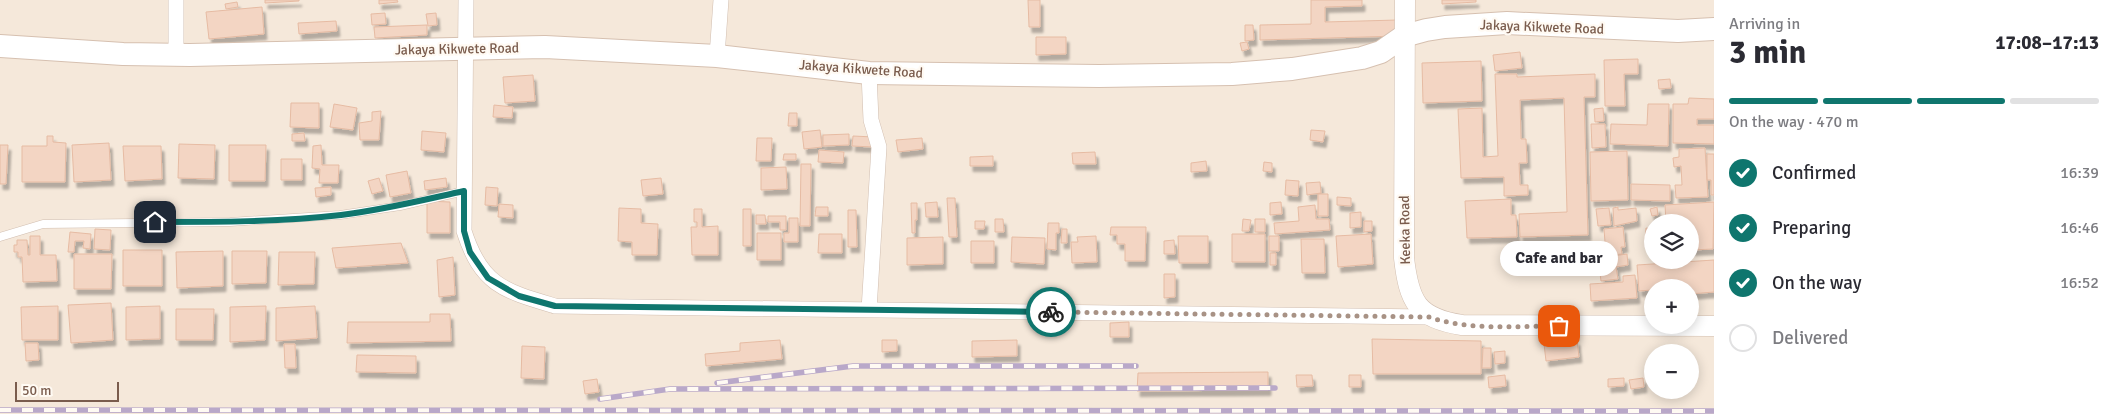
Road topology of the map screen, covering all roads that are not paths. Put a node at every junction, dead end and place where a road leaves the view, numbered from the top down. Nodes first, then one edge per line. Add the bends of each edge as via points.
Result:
1 (176, 0) edge
2 (466, 0) edge
3 (721, 0) edge
4 (1405, 0) edge
5 (1714, 29) edge
6 (1404, 36) junction
7 (0, 46) edge
8 (466, 47) junction
9 (176, 54) junction
10 (718, 56) junction
11 (869, 73) junction
12 (464, 191) junction
13 (0, 237) edge
14 (869, 310) junction
15 (1429, 317) junction
16 (1714, 326) edge

1 - 9 street
2 - 8 street
3 - 10 street
4 - 6 street, Keeka Road
5 - 6 main road, Jakaya Kikwete Road via 1678,31 1507,23 1445,27
6 - 11 main road, Jakaya Kikwete Road via 1381,52 1362,58 1242,73 1099,76
6 - 15 street, Keeka Road via 1404,258 1413,297
7 - 9 main road, Jakaya Kikwete Road
8 - 9 main road, Jakaya Kikwete Road
8 - 10 main road, Jakaya Kikwete Road via 545,47
8 - 12 street
10 - 11 main road, Jakaya Kikwete Road
11 - 14 street via 871,120 879,147
12 - 13 lane via 400,206 340,215 230,222 44,224
12 - 14 street via 464,231 470,252 488,278 519,296 555,306
14 - 15 street
15 - 16 street via 1462,325

